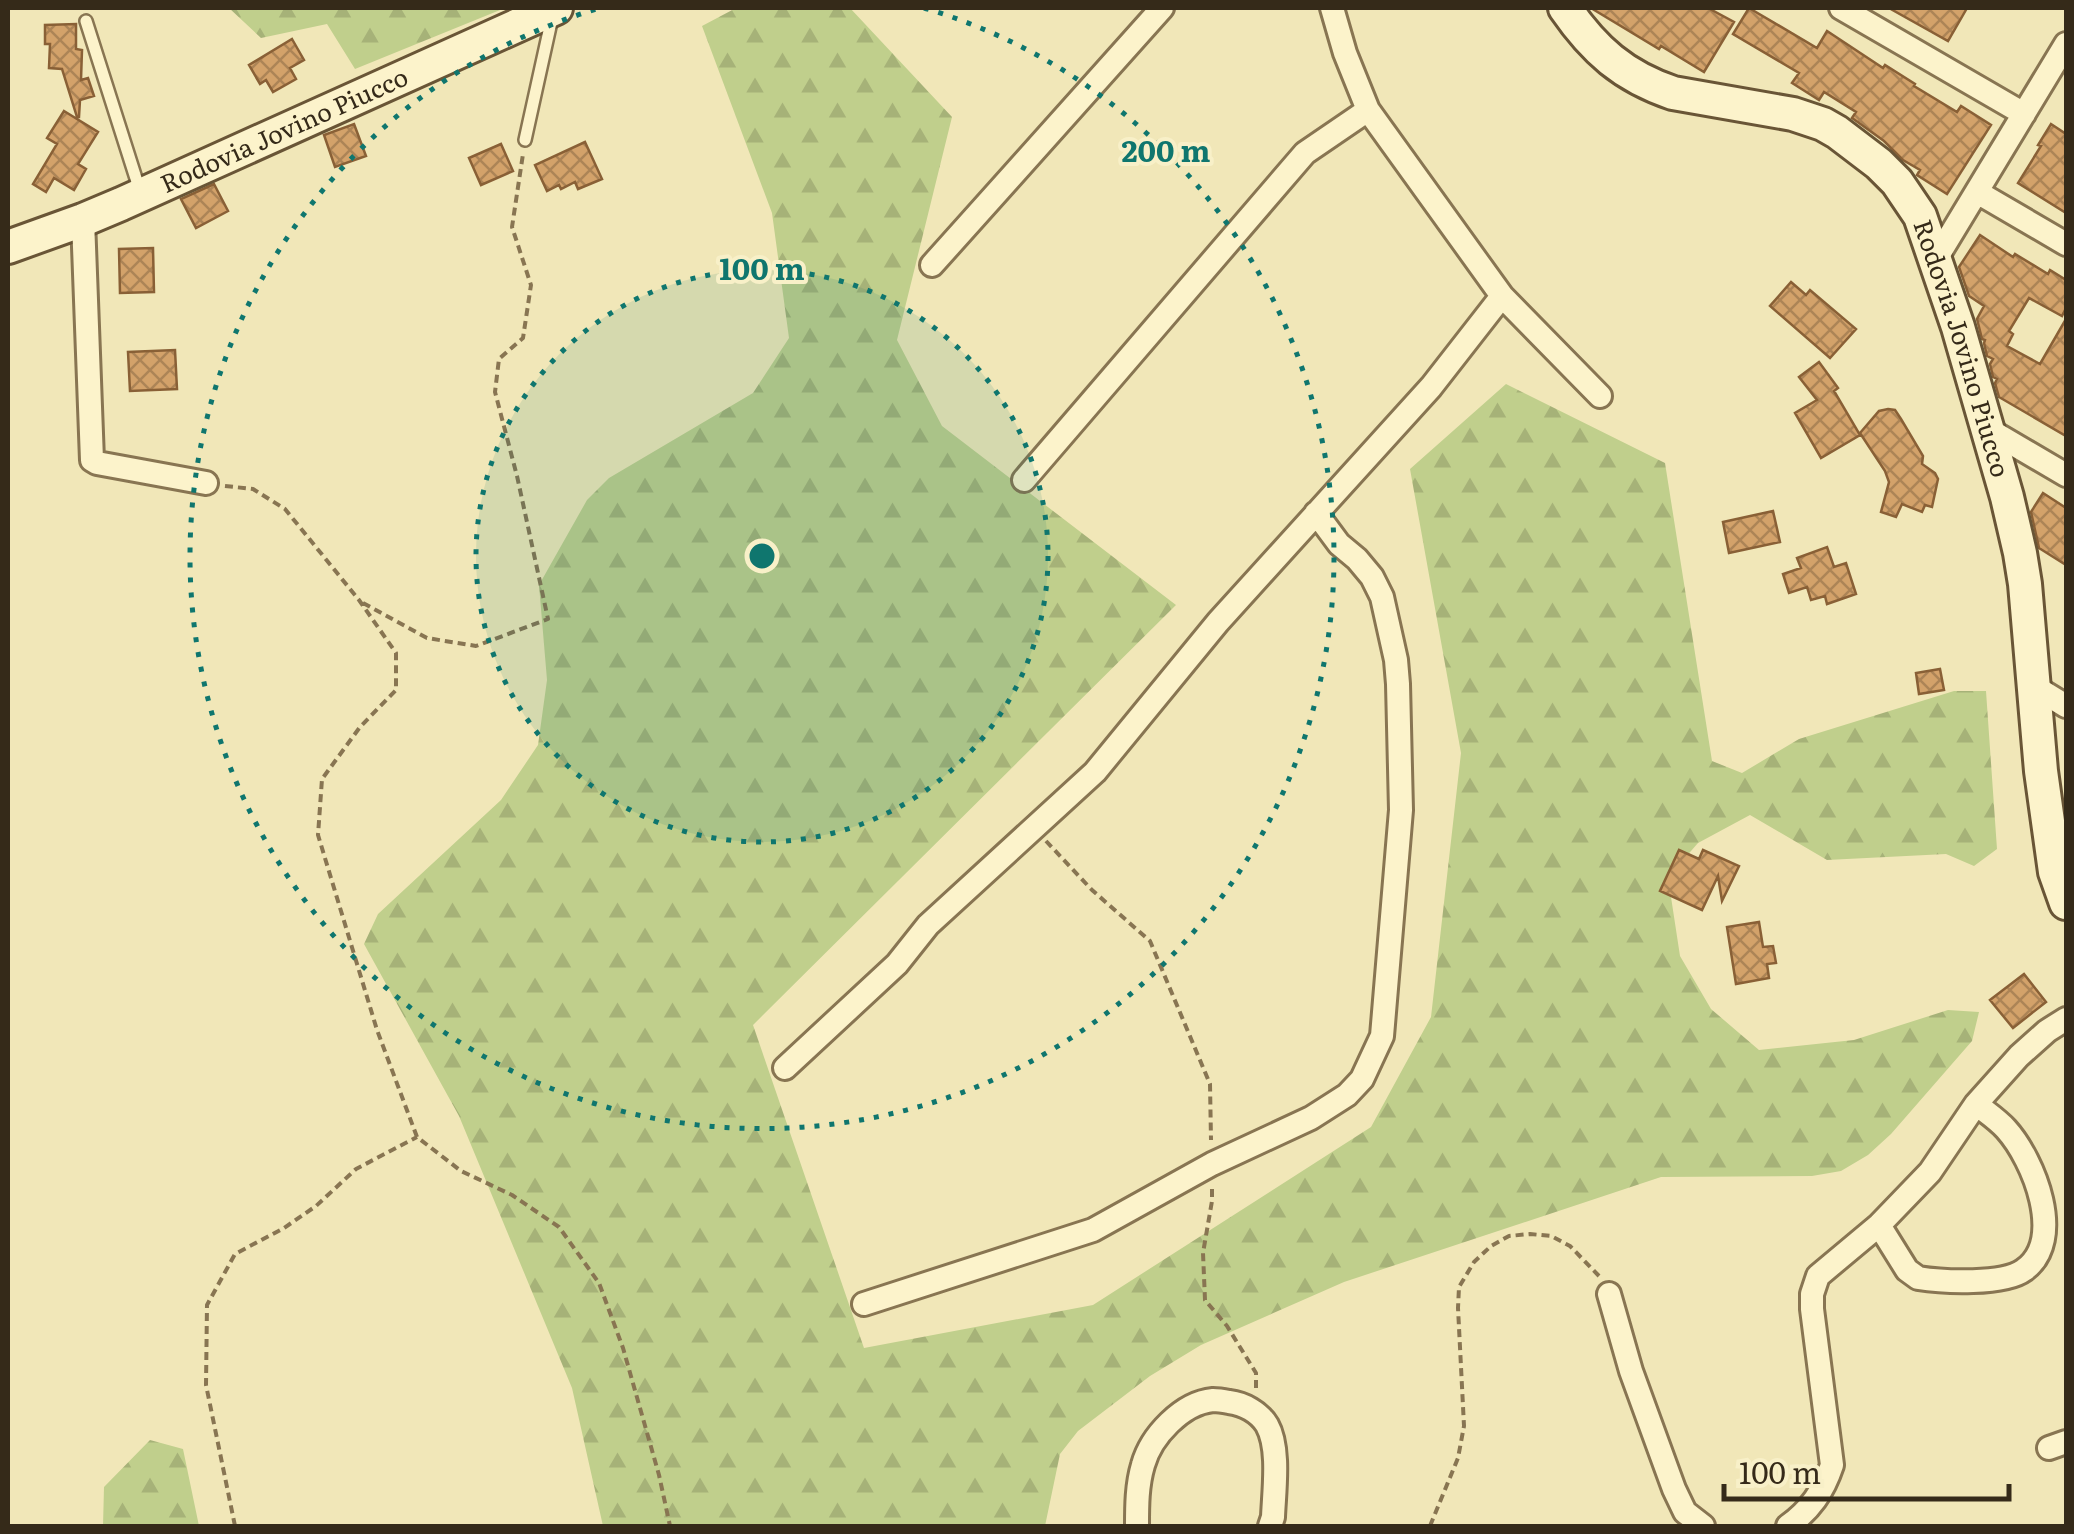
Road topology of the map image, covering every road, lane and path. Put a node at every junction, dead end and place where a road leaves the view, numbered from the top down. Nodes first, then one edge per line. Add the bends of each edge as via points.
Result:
1 (555, 8) edge
2 (1162, 8) edge
3 (1332, 8) edge
4 (1565, 8) edge
5 (1841, 8) edge
6 (86, 20) dead end
7 (2066, 44) edge
8 (1368, 110) junction
9 (2024, 114) junction
10 (525, 140) joint
11 (1978, 192) junction
12 (142, 195) junction
13 (83, 220) junction
14 (2066, 244) edge
15 (8, 246) edge
16 (1936, 259) junction
17 (932, 265) dead end
18 (1502, 296) junction
19 (1600, 396) dead end
20 (1986, 428) junction
21 (2066, 474) edge
22 (1024, 480) dead end
23 (206, 483) joint
24 (1316, 512) junction
25 (359, 600) junction
26 (2035, 687) junction
27 (2066, 706) edge
28 (1034, 828) junction
29 (2066, 903) edge
30 (2066, 1019) edge
31 (784, 1068) dead end
32 (1976, 1104) junction
33 (416, 1137) junction
34 (1212, 1164) junction
35 (1878, 1225) junction
36 (1609, 1294) joint
37 (864, 1304) dead end
38 (1255, 1412) junction
39 (235, 1526) edge
40 (670, 1526) edge
41 (1137, 1526) edge
42 (1270, 1526) edge
43 (1430, 1526) edge
44 (1703, 1526) edge
45 (1788, 1526) edge

1 - 10 lane
1 - 12 main road, Rodovia Jovino Piucco
2 - 17 street
3 - 8 street
4 - 16 main road, Rodovia Jovino Piucco via 1598,50 1636,78 1688,96 1793,114 1837,132 1898,182
5 - 9 street
6 - 12 lane
7 - 9 street
8 - 18 street
8 - 22 street via 1305,153
9 - 11 street
10 - 25 path via 512,227 531,285 523,338 499,360 495,392 548,619 476,646 427,638
11 - 14 street
11 - 16 street
12 - 13 main road, Rodovia Jovino Piucco
13 - 15 main road, Rodovia Jovino Piucco
13 - 23 street via 92,460
16 - 20 main road, Rodovia Jovino Piucco
18 - 19 street
18 - 24 street via 1431,387
20 - 21 street
20 - 26 main road, Rodovia Jovino Piucco via 2026,584
23 - 25 path via 253,489 285,509
24 - 28 street via 1095,772
24 - 34 street via 1372,577 1396,660 1401,810 1382,1036 1348,1096
25 - 33 path via 396,653 396,690 322,779 318,835
26 - 27 street
26 - 29 main road, Rodovia Jovino Piucco via 2053,855
28 - 31 street
28 - 34 path via 1150,941 1210,1084
30 - 32 street via 2046,1031
32 - 35 street via 1930,1172
32 - 35 street via 2006,1130 2035,1178 2044,1224 2038,1258 2002,1280 1918,1278
33 - 39 path via 235,1254 207,1305 206,1384
33 - 40 path via 560,1228 599,1283
34 - 37 street via 1092,1230
34 - 38 path via 1205,1300 1256,1373
35 - 45 street via 1832,1261 1812,1294 1832,1465 1824,1487
36 - 43 path via 1585,1260 1551,1236 1509,1236 1474,1262 1458,1298 1464,1426
36 - 44 street via 1674,1488 1685,1512
38 - 41 street via 1213,1400 1177,1414 1144,1462
38 - 42 street via 1274,1445

